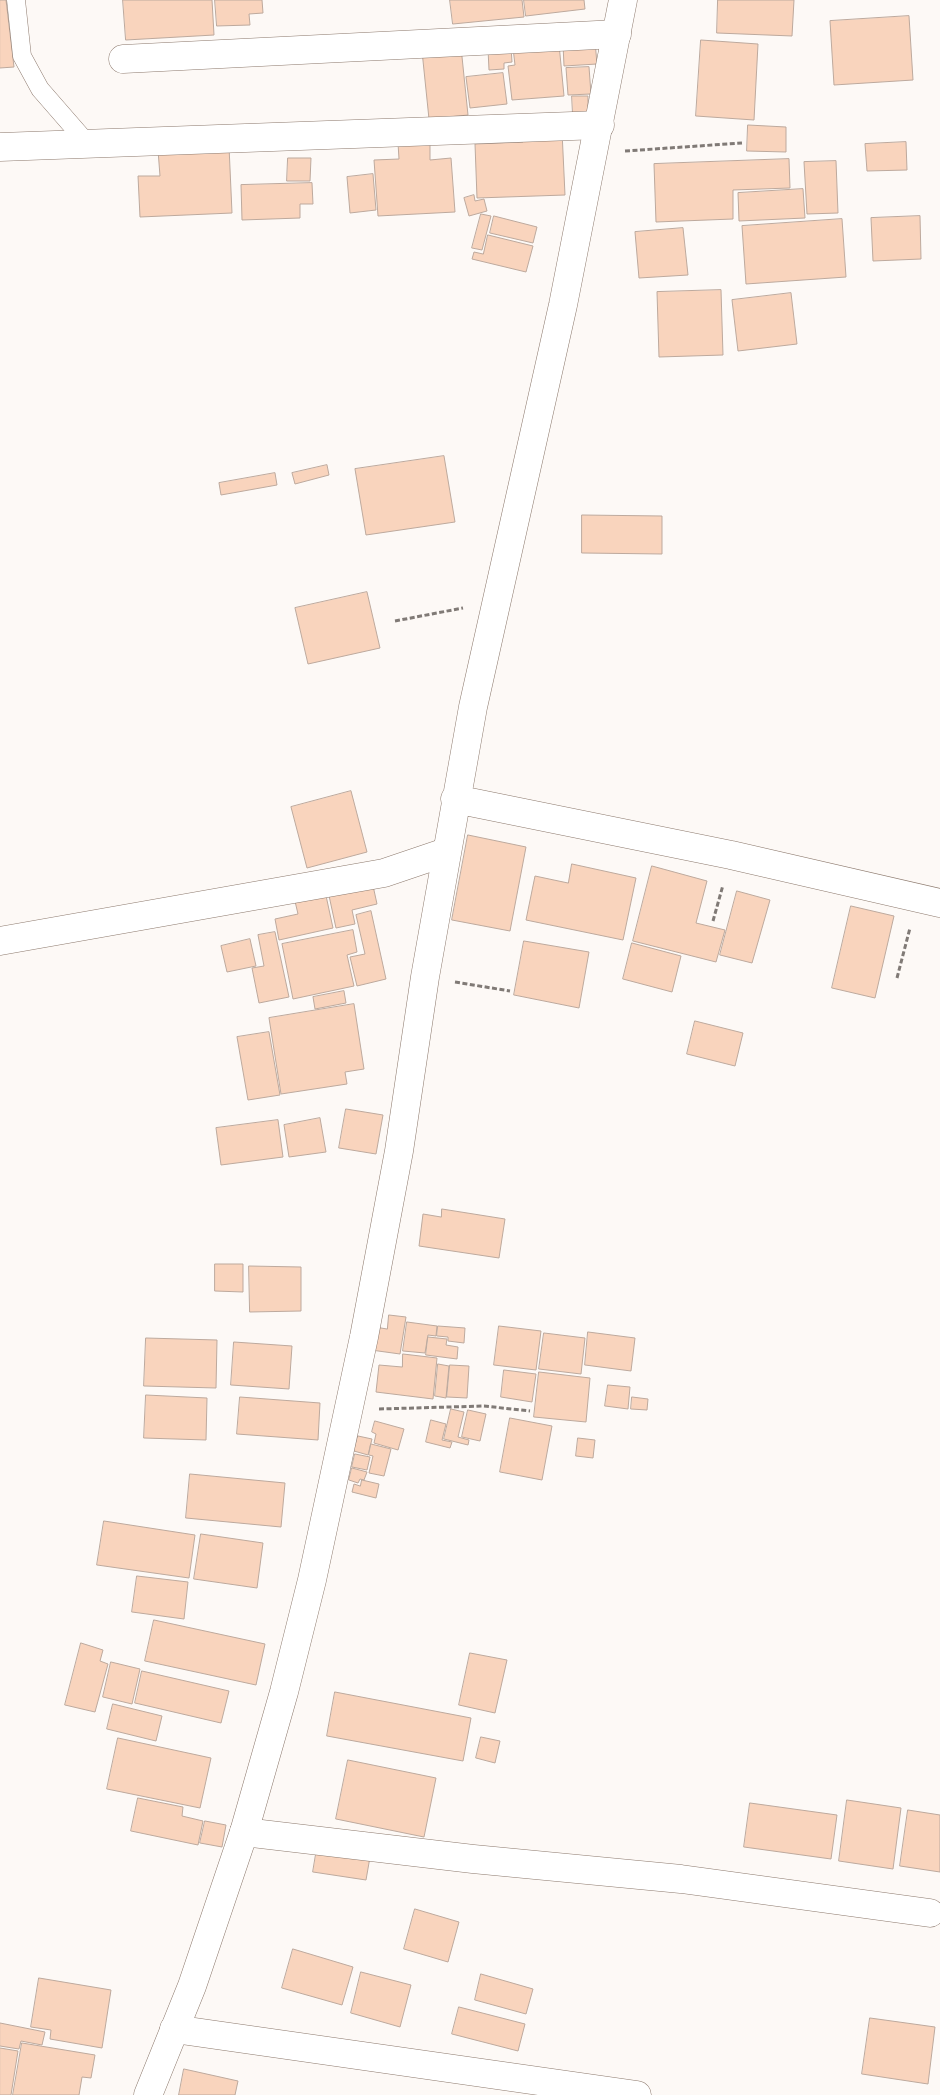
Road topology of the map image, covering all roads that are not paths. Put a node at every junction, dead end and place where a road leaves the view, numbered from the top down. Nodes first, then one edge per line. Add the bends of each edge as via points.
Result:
1 (16, 0) edge
2 (623, 0) edge
3 (617, 34) junction
4 (123, 59) dead end
5 (600, 125) junction
6 (87, 142) junction
7 (0, 147) edge
8 (455, 799) junction
9 (446, 852) junction
10 (929, 901) edge
11 (0, 941) edge
12 (244, 1832) junction
13 (930, 1913) dead end
14 (174, 2029) junction
15 (148, 2095) edge
16 (636, 2095) edge

1 - 6 lane via 22,56 40,89
2 - 3 street
3 - 4 street
3 - 5 street
5 - 6 street
5 - 8 street
6 - 7 street
8 - 9 street
8 - 10 street via 731,855
9 - 11 street via 384,873
9 - 12 street via 400,1151 348,1411 312,1580
12 - 13 street via 681,1879
12 - 14 street via 211,1934
14 - 15 street
14 - 16 street

